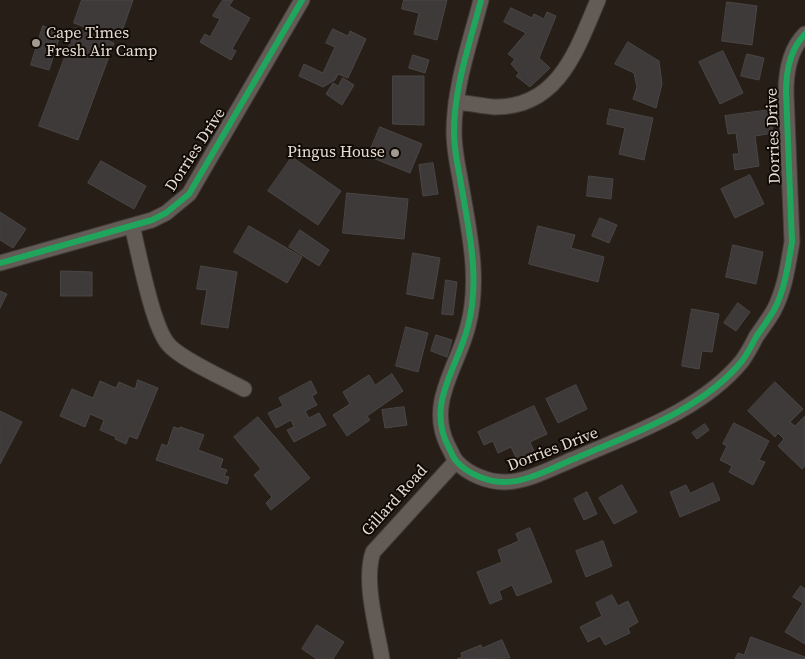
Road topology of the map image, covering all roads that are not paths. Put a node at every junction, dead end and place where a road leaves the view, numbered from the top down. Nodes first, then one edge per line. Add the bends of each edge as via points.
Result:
1 (302, 0) edge
2 (481, 0) edge
3 (598, 0) edge
4 (805, 34) edge
5 (456, 102) junction
6 (132, 226) junction
7 (0, 263) edge
8 (244, 389) dead end
9 (456, 461) junction
10 (382, 659) edge

1 - 6 street, Dorries Drive via 189,194 166,213
2 - 5 street, Dorries Drive
3 - 5 street via 572,60 558,80 544,92 530,100 495,107
4 - 9 street, Dorries Drive via 786,75 792,242 784,286 775,308 741,362 709,392 665,420 532,476 504,482 490,480
5 - 9 street, Dorries Drive via 454,133 474,285 468,328 444,390 440,410 446,442
6 - 7 street, Dorries Drive
6 - 8 street via 161,333 168,344
9 - 10 street, Gillard Road via 373,552 369,578

